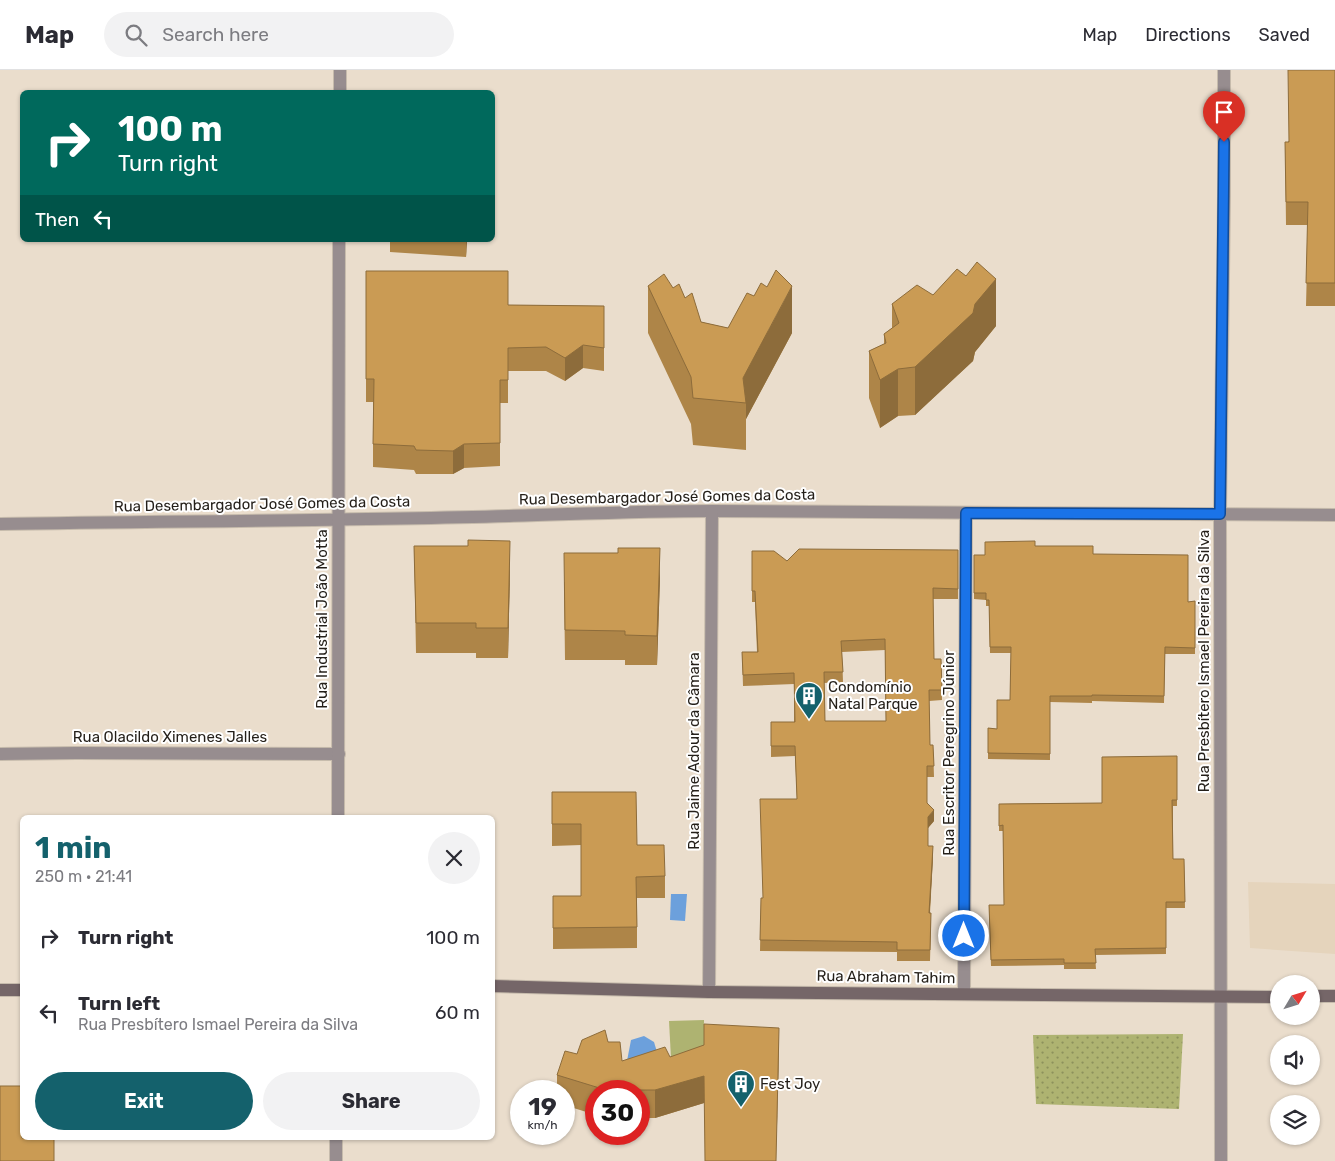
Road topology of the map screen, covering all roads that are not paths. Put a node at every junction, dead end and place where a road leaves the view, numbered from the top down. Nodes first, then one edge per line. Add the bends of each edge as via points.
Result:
1 (340, 70) edge
2 (1224, 70) edge
3 (340, 90) edge
4 (339, 242) edge
5 (712, 510) junction
6 (966, 513) junction
7 (1220, 514) junction
8 (1335, 516) edge
9 (338, 520) junction
10 (0, 524) edge
11 (0, 754) edge
12 (339, 754) junction
13 (338, 815) edge
14 (495, 986) edge
15 (0, 990) edge
16 (20, 990) edge
17 (709, 992) junction
18 (964, 994) junction
19 (1320, 996) edge
20 (1335, 996) edge
21 (1222, 997) junction
22 (1270, 997) edge
23 (336, 1140) edge
24 (336, 1161) edge
25 (1222, 1161) edge

1 - 3 street
2 - 7 street, Rua Presbítero Ismael Pereira da Silva
4 - 9 street, Rua Industrial João Motta
5 - 6 street, Rua Desembargador José Gomes da Costa
5 - 9 street, Rua Desembargador José Gomes da Costa
5 - 17 street, Rua Jaime Adour da Câmara
6 - 7 street, Rua Desembargador José Gomes da Costa
6 - 18 street, Rua Escritor Peregrino Júnior
7 - 8 street, Rua Desembargador José Gomes da Costa
7 - 21 street, Rua Presbítero Ismael Pereira da Silva
9 - 10 street, Rua Desembargador José Gomes da Costa
9 - 12 street, Rua Industrial João Motta
11 - 12 street, Rua Olacildo Ximenes Jalles
12 - 13 street, Rua Industrial João Motta
14 - 17 main road, Rua Abraham Tahim
15 - 16 main road
17 - 18 main road, Rua Abraham Tahim
18 - 21 main road, Rua Abraham Tahim
19 - 20 main road
21 - 22 main road, Rua Abraham Tahim
21 - 25 street, Rua Presbítero Ismael Pereira da Silva
23 - 24 street

